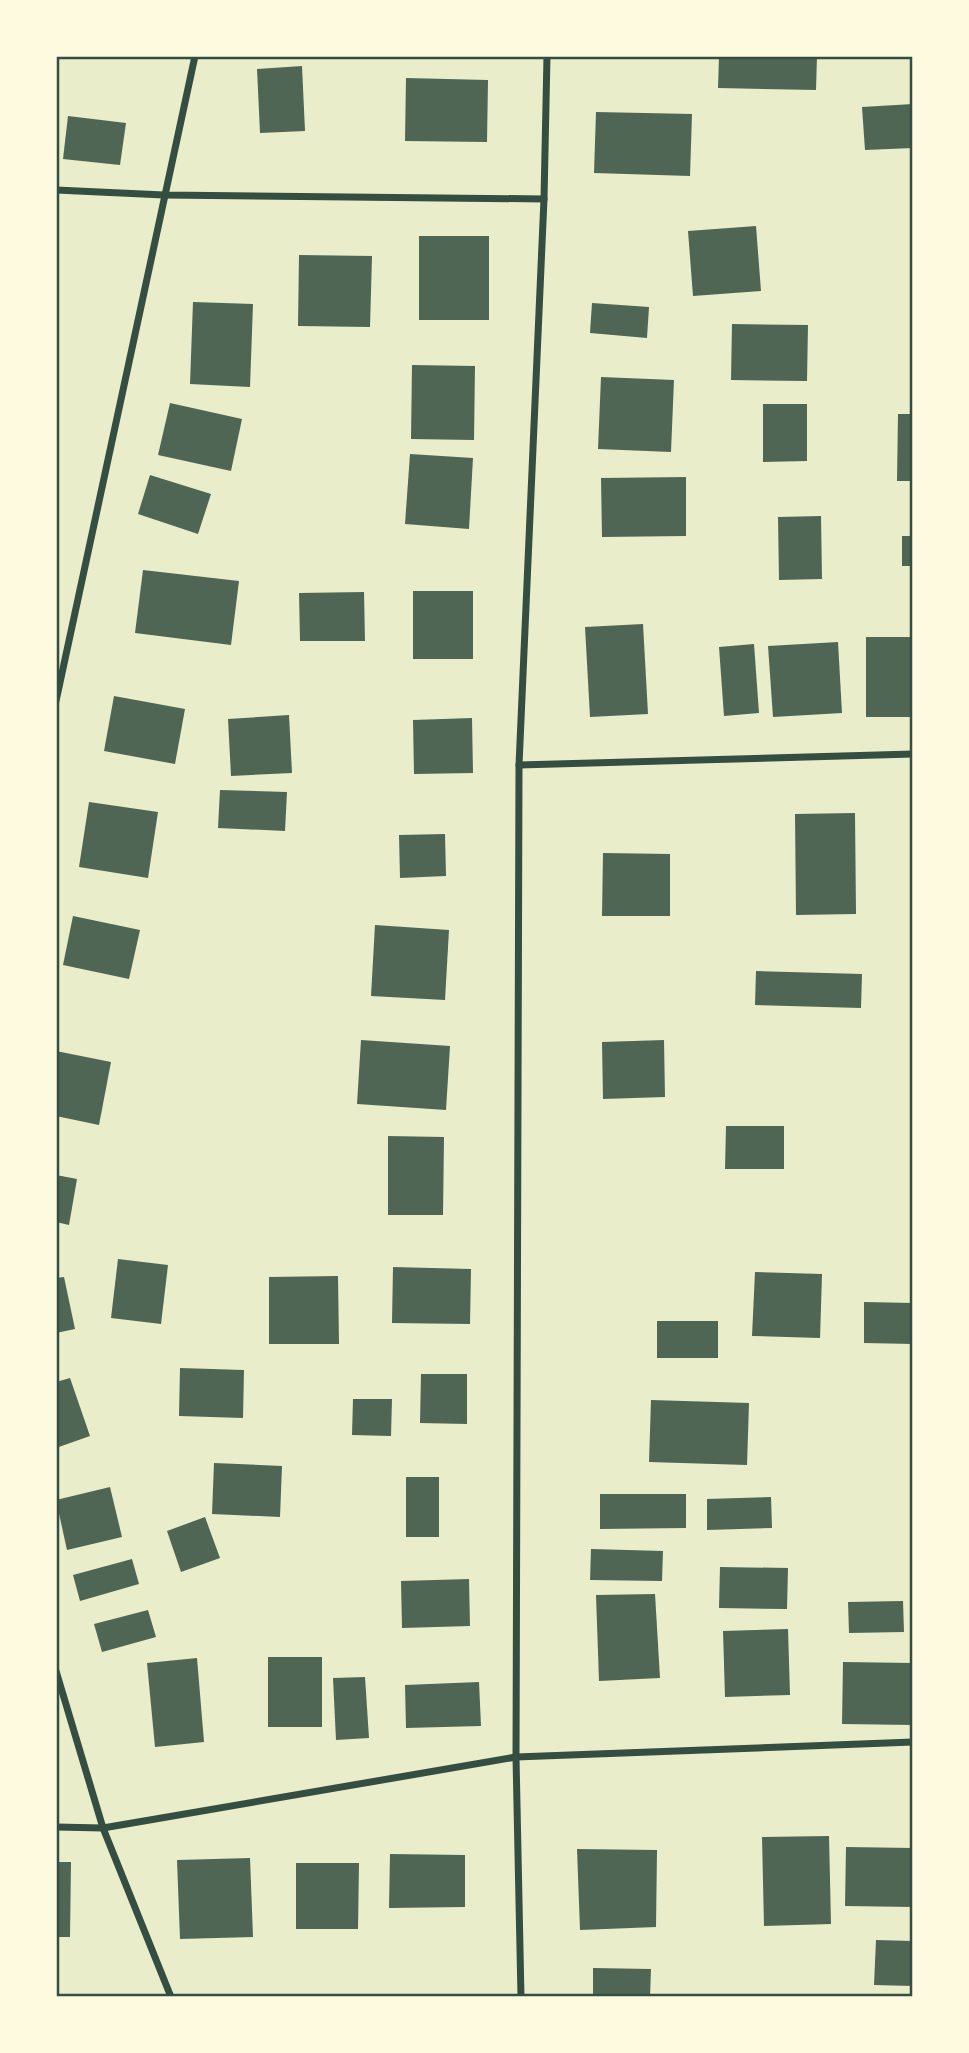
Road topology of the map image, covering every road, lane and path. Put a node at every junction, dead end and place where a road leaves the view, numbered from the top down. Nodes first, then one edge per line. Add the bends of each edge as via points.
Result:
1 (195, 56) edge
2 (547, 56) edge
3 (56, 190) edge
4 (164, 195) junction
5 (544, 199) junction
6 (56, 701) edge
7 (913, 754) edge
8 (520, 765) junction
9 (56, 1671) edge
10 (913, 1742) edge
11 (516, 1757) junction
12 (56, 1827) edge
13 (103, 1828) junction
14 (171, 1997) edge
15 (521, 1997) edge

1 - 4 street
2 - 5 street
3 - 4 street
4 - 5 street
4 - 6 street
5 - 8 street
7 - 8 street
8 - 11 street
9 - 13 street
10 - 11 street
11 - 13 street
11 - 15 street
12 - 13 street
13 - 14 street

